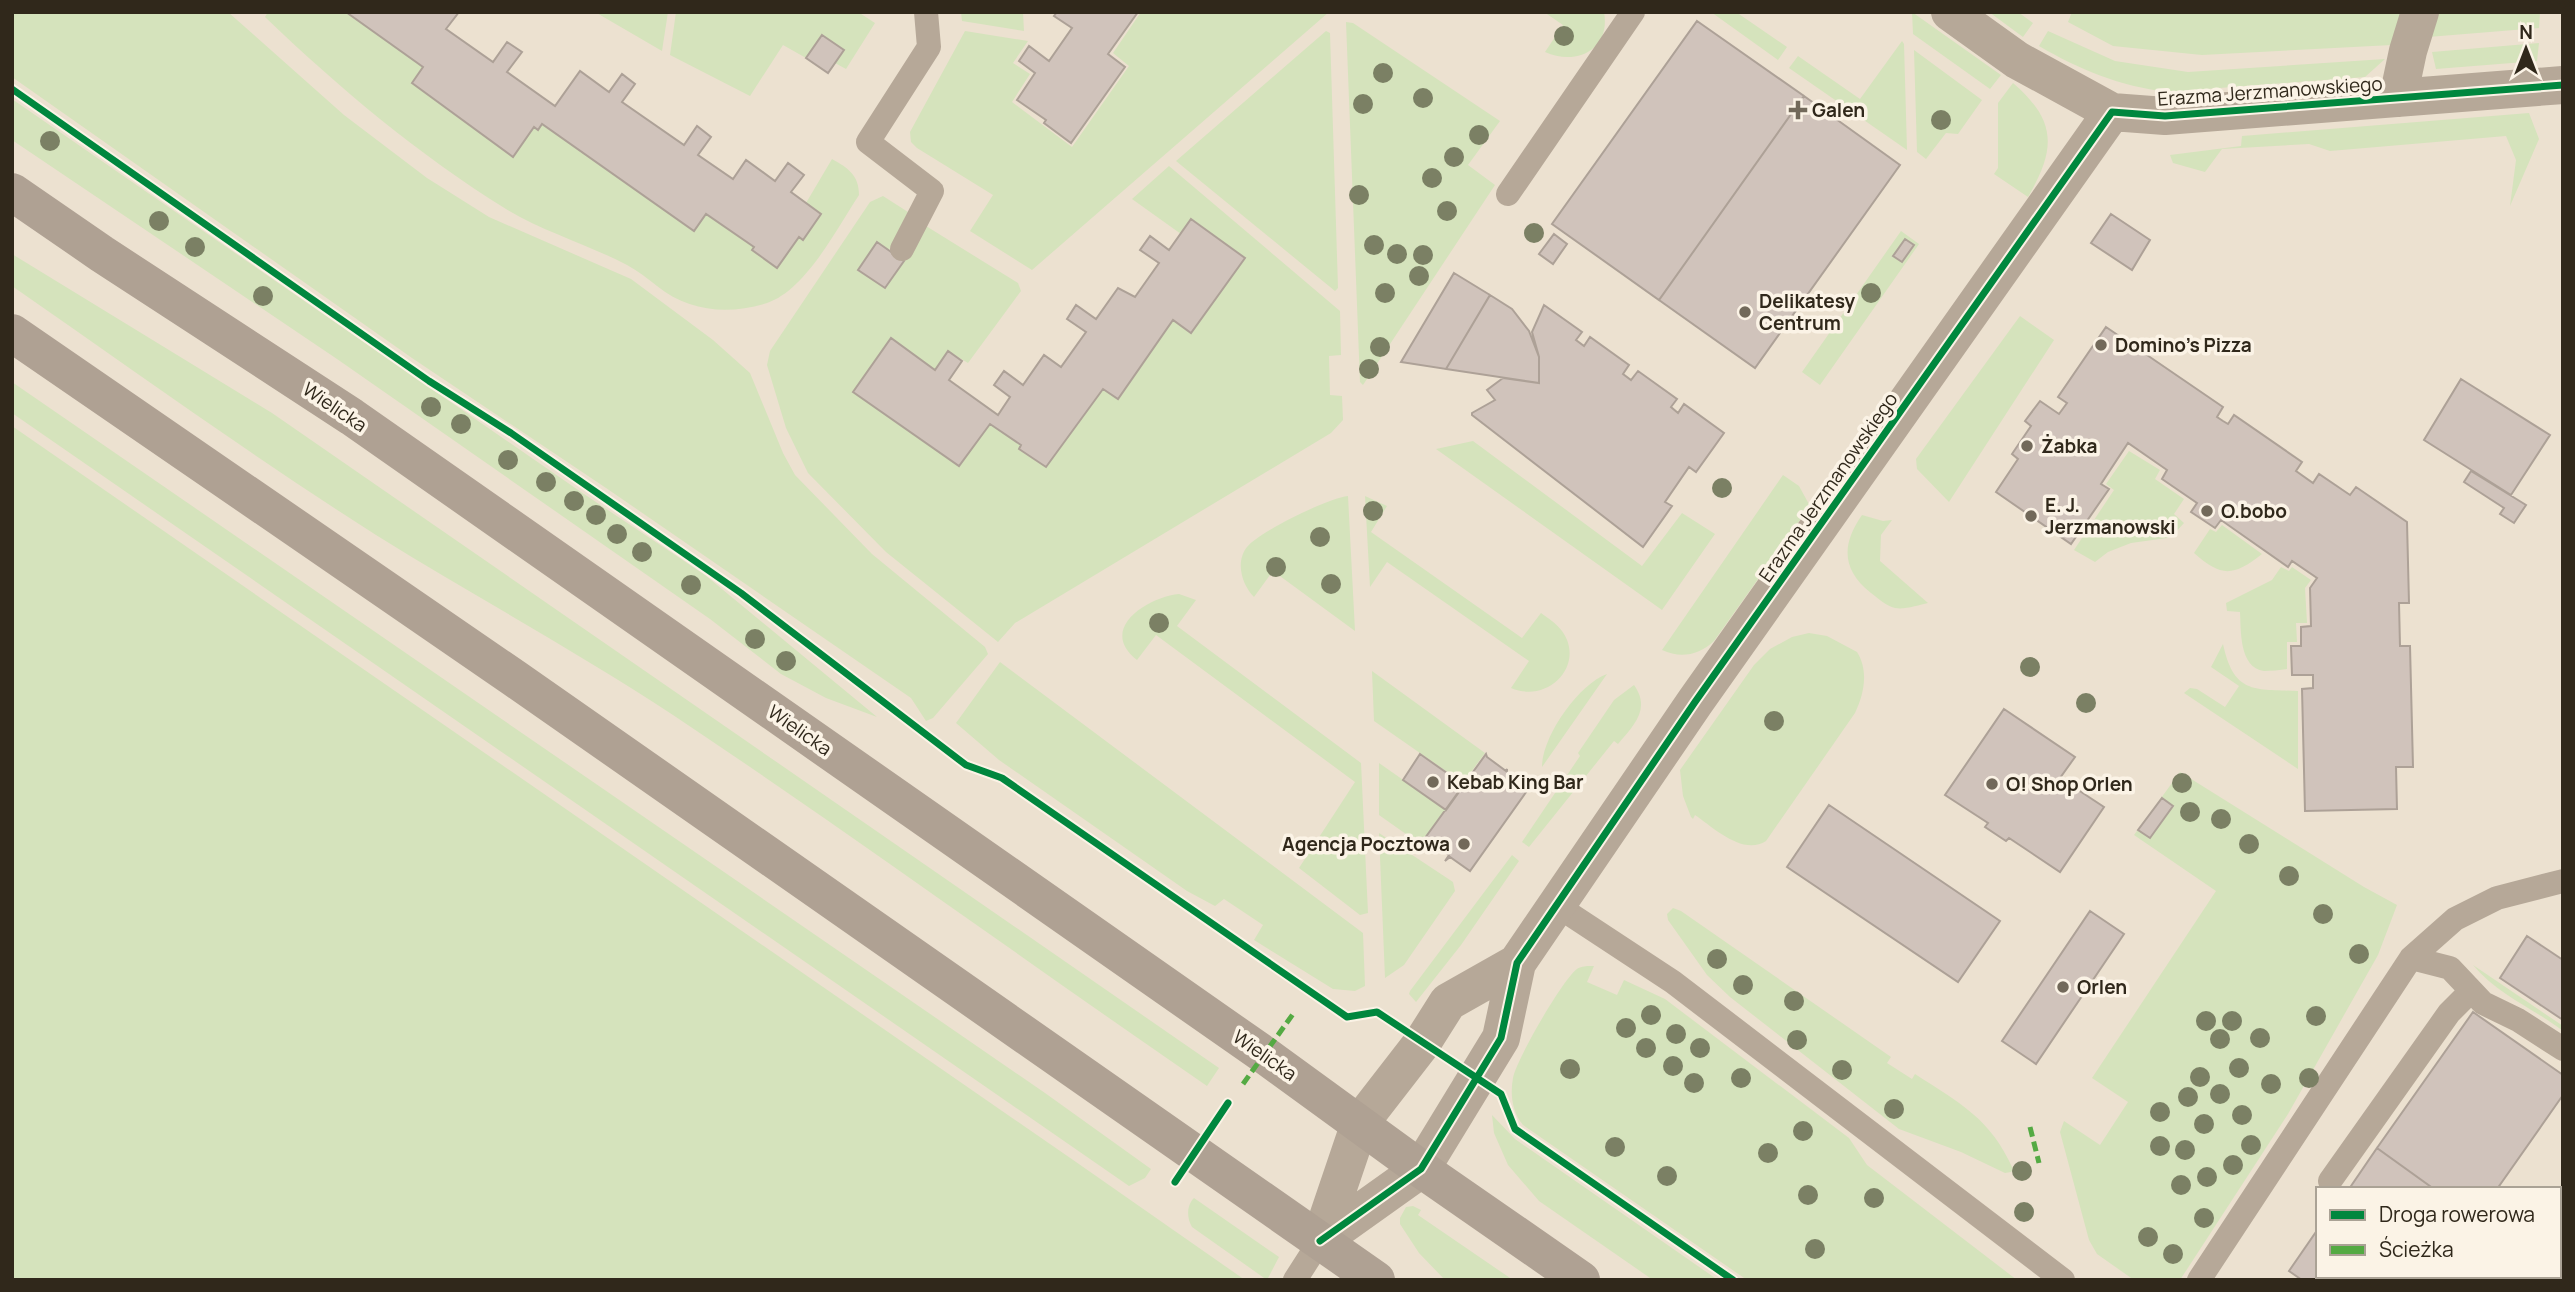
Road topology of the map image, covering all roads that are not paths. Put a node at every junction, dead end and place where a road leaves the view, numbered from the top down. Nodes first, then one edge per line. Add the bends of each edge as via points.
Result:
1 (926, 12) edge
2 (1633, 12) edge
3 (1950, 12) edge
4 (2420, 12) edge
5 (2563, 85) edge
6 (2398, 98) junction
7 (2112, 112) junction
8 (12, 192) edge
9 (1508, 194) dead end
10 (902, 249) dead end
11 (12, 333) edge
12 (2563, 881) edge
13 (1556, 905) junction
14 (2411, 958) junction
15 (1517, 962) junction
16 (2470, 992) junction
17 (2563, 1049) edge
18 (1360, 1123) junction
19 (1421, 1169) junction
20 (2330, 1181) dead end
21 (1320, 1241) junction
22 (1295, 1280) edge
23 (1376, 1280) edge
24 (1581, 1280) edge
25 (2063, 1280) edge
26 (2199, 1280) edge

1 - 10 lane via 929,47 868,142 932,191
2 - 9 lane
3 - 7 street via 2017,60
4 - 6 street, Erazma Jerzmanowskiego
5 - 6 street, Erazma Jerzmanowskiego
6 - 7 street, Erazma Jerzmanowskiego via 2165,116
7 - 13 street, Erazma Jerzmanowskiego
8 - 18 main road, Wielicka via 352,417
11 - 21 main road
12 - 14 lane via 2497,898 2455,919
13 - 15 street, Erazma Jerzmanowskiego
13 - 25 lane via 1673,982
14 - 16 lane via 2450,968
14 - 26 lane
15 - 18 street, Erazma Jerzmanowskiego via 1448,1002
15 - 19 street, Erazma Jerzmanowskiego via 1501,1038
16 - 17 lane
16 - 20 lane via 2449,1013
18 - 19 main road, Wielicka
18 - 21 street, Erazma Jerzmanowskiego
19 - 21 street, Erazma Jerzmanowskiego
19 - 24 main road, Wielicka
21 - 22 lane
21 - 23 main road

